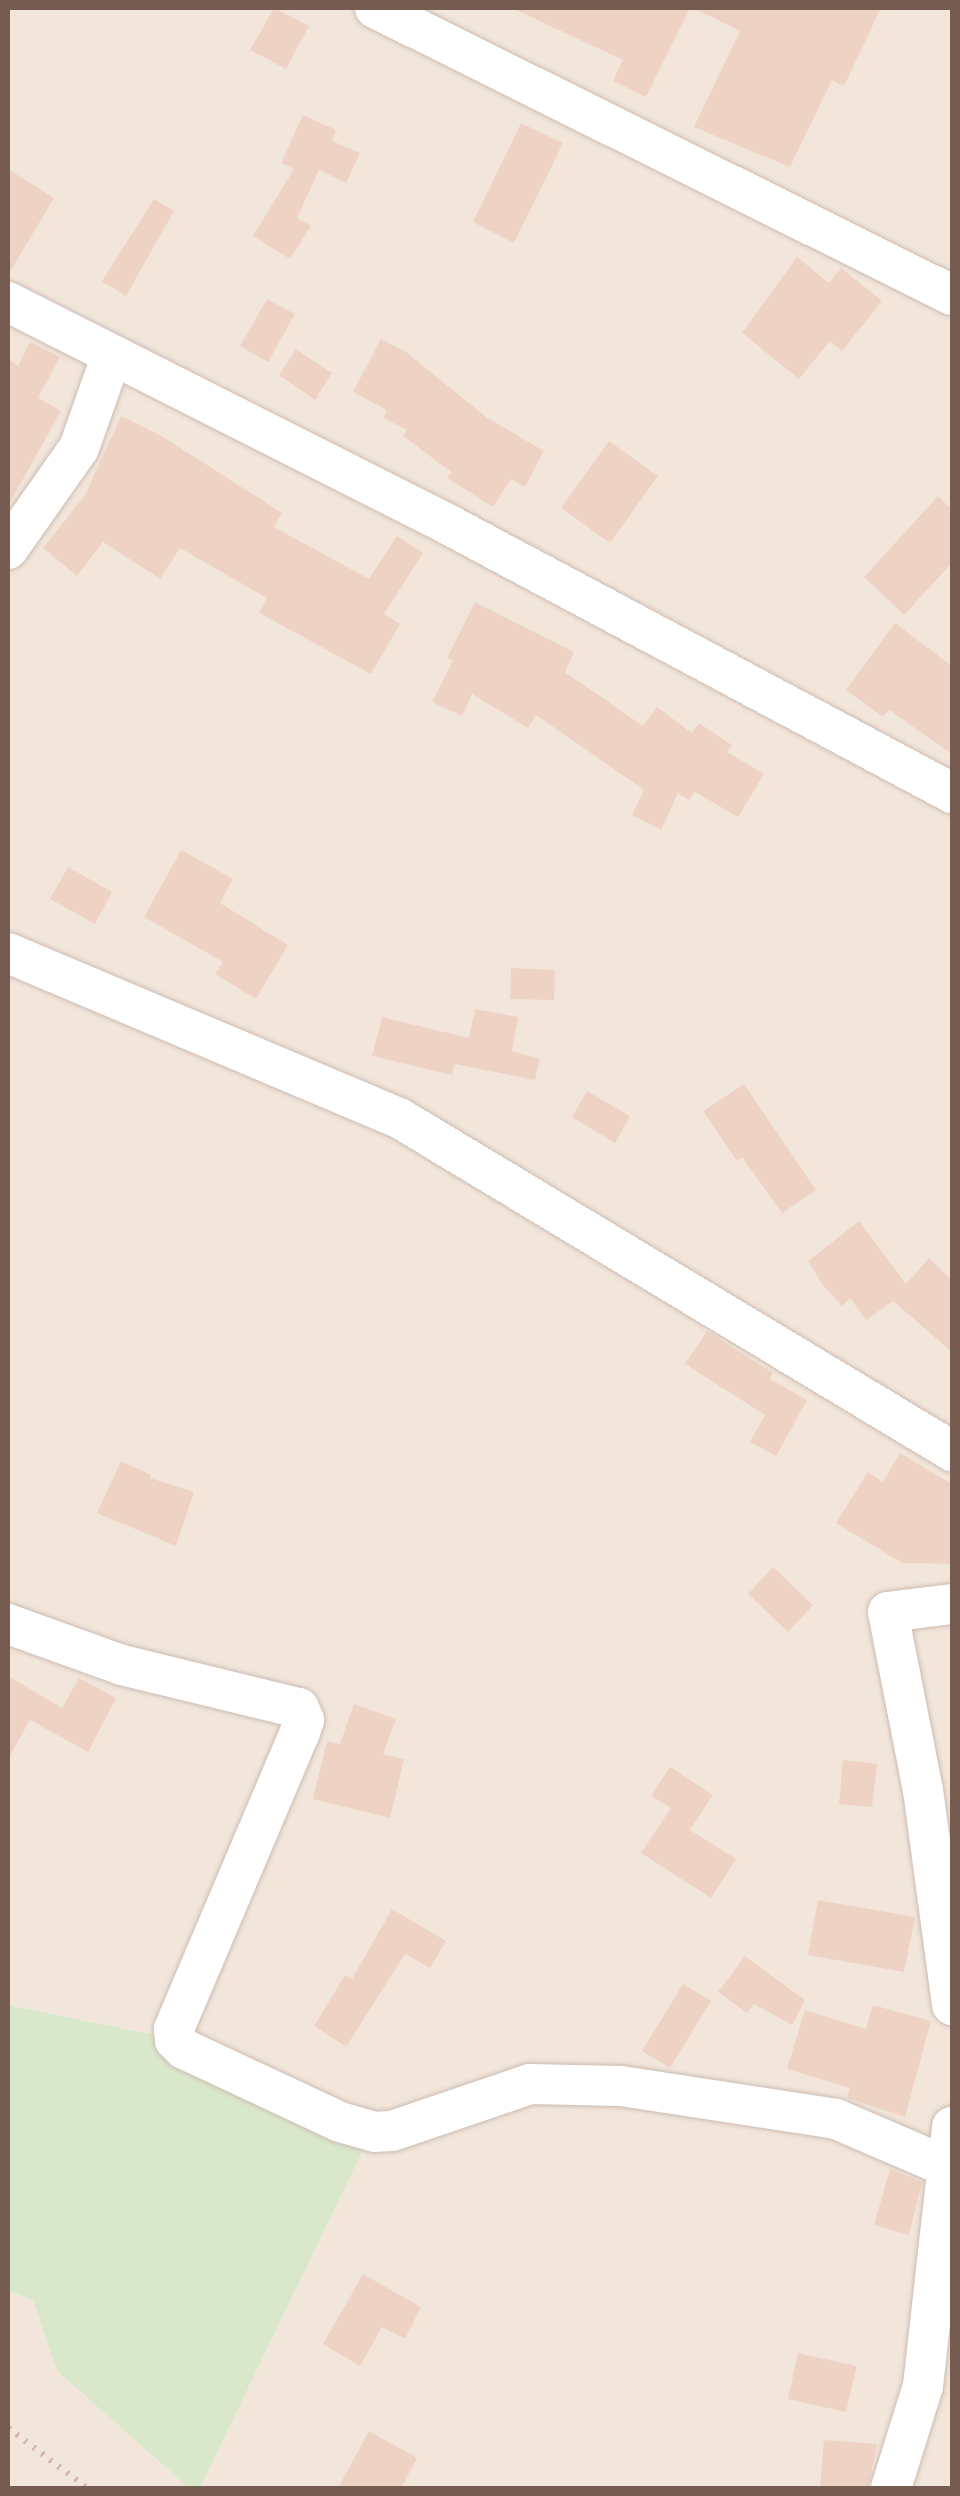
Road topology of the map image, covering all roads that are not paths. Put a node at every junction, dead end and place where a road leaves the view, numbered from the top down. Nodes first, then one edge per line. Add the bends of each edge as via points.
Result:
1 (375, 8) edge
2 (952, 295) edge
3 (8, 302) edge
4 (112, 355) junction
5 (8, 549) edge
6 (952, 793) edge
7 (8, 953) edge
8 (952, 1450) edge
9 (952, 1604) edge
10 (8, 1624) edge
11 (938, 1792) edge
12 (952, 2005) edge
13 (952, 2127) edge
14 (945, 2166) junction
15 (892, 2488) edge

1 - 2 street
3 - 4 street
4 - 5 street via 80,448
4 - 6 street
7 - 8 street via 400,1118
9 - 11 street via 888,1612
10 - 14 street via 122,1666 299,1708 304,1720 174,2029 184,2049 374,2132 530,2084 620,2086 836,2120
11 - 12 street
13 - 14 street
14 - 15 street via 923,2386

